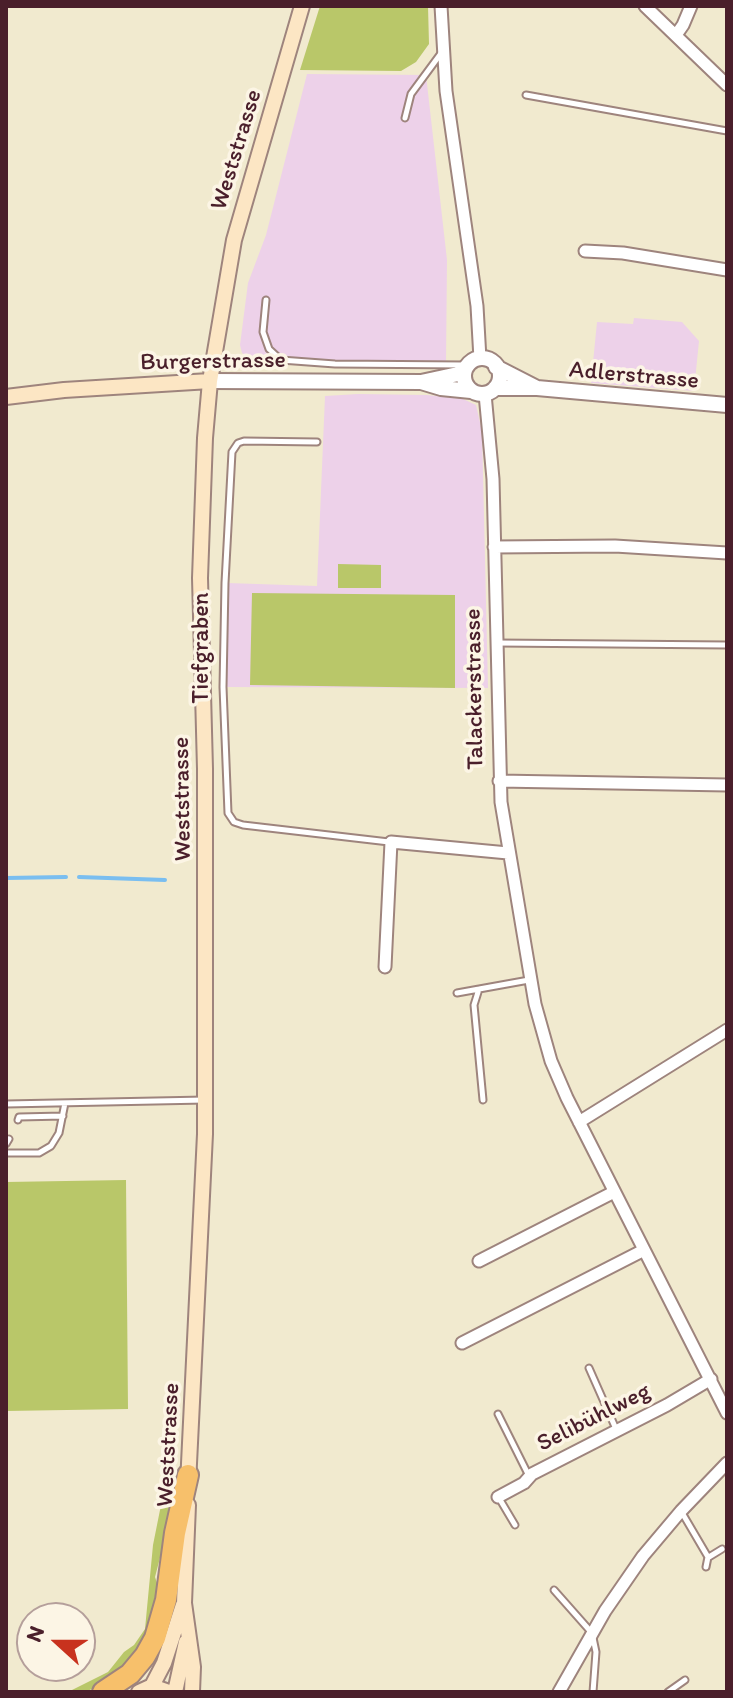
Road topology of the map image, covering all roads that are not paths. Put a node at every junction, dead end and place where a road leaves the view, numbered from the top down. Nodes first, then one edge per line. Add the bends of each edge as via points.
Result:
1 (302, 6) edge
2 (441, 6) edge
3 (645, 6) edge
4 (691, 6) edge
5 (676, 35) junction
6 (443, 52) junction
7 (727, 85) edge
8 (526, 95) dead end
9 (405, 118) dead end
10 (727, 131) edge
11 (585, 251) dead end
12 (727, 270) edge
13 (266, 300) dead end
14 (472, 364) junction
15 (496, 367) junction
16 (210, 381) junction
17 (421, 382) junction
18 (537, 388) junction
19 (484, 391) junction
20 (6, 397) edge
21 (727, 405) edge
22 (317, 442) dead end
23 (494, 547) junction
24 (727, 553) edge
25 (496, 643) junction
26 (727, 645) edge
27 (499, 781) junction
28 (727, 785) edge
29 (391, 842) junction
30 (508, 853) junction
31 (385, 967) dead end
32 (530, 980) junction
33 (479, 989) junction
34 (457, 993) dead end
35 (726, 1033) edge
36 (206, 1100) junction
37 (483, 1100) dead end
38 (65, 1103) junction
39 (6, 1104) edge
40 (63, 1116) junction
41 (18, 1120) dead end
42 (579, 1122) junction
43 (6, 1153) edge
44 (614, 1192) junction
45 (644, 1250) junction
46 (479, 1261) dead end
47 (462, 1343) dead end
48 (589, 1368) dead end
49 (711, 1379) junction
50 (727, 1413) edge
51 (498, 1414) dead end
52 (616, 1430) junction
53 (727, 1463) edge
54 (188, 1475) junction
55 (529, 1477) junction
56 (498, 1497) joint
57 (681, 1511) junction
58 (515, 1525) dead end
59 (722, 1549) dead end
60 (708, 1557) junction
61 (706, 1567) dead end
62 (554, 1590) dead end
63 (184, 1603) junction
64 (592, 1633) junction
65 (188, 1635) junction
66 (685, 1680) dead end
67 (146, 1689) edge
68 (103, 1692) edge
69 (172, 1692) edge
70 (192, 1692) edge
71 (559, 1692) edge
72 (593, 1692) edge
73 (668, 1692) edge

1 - 16 main road, Weststrasse via 234,240
2 - 6 street
3 - 5 street
4 - 5 street
5 - 7 street
6 - 9 lane via 411,94
6 - 14 street via 477,306
8 - 10 lane
11 - 12 street
13 - 14 lane via 263,332 269,349 281,360
14 - 15 street via 490,361
14 - 17 street, Burgerstrasse via 454,375
14 - 19 street via 465,384
15 - 18 street, Adlerstrasse
15 - 19 street via 499,378
16 - 17 street, Burgerstrasse
16 - 20 main road, Burgerstrasse
16 - 36 main road, Weststrasse via 200,578
17 - 19 street, Burgerstrasse
18 - 19 street, Adlerstrasse
18 - 21 street, Adlerstrasse
19 - 23 street, Talackerstrasse via 491,437
22 - 29 lane, Tiefgraben via 244,441 232,452 223,687 228,813 243,825
23 - 24 street via 615,546
23 - 25 street, Talackerstrasse
25 - 26 lane
25 - 27 street, Talackerstrasse
27 - 28 street
27 - 30 street, Talackerstrasse
29 - 30 street, Tiefgraben
29 - 31 street
30 - 32 street, Talackerstrasse
32 - 33 lane
32 - 42 street, Talackerstrasse via 551,1061
33 - 34 lane
33 - 37 lane via 474,1005
35 - 42 street
36 - 38 lane
36 - 54 main road, Weststrasse
38 - 39 lane
38 - 40 lane
40 - 41 lane
40 - 43 lane via 51,1146 39,1153
42 - 44 street, Talackerstrasse
44 - 45 street, Talackerstrasse
44 - 46 street
45 - 47 street
45 - 49 street, Talackerstrasse
48 - 52 lane
49 - 50 street, Talackerstrasse
49 - 52 street, Selibühlweg
51 - 55 lane
52 - 55 street, Selibühlweg
53 - 57 street
54 - 63 main road, Weststrasse
54 - 68 highway via 155,1638 130,1674
55 - 56 street, Selibühlweg
56 - 58 lane
57 - 60 lane
57 - 64 street
59 - 60 lane
60 - 61 lane
62 - 64 lane
63 - 65 main road, Weststrasse
63 - 67 main road, Weststrasse via 164,1663
64 - 71 street
64 - 72 lane
65 - 69 main road, Weststrasse
65 - 70 main road
66 - 73 lane
67 - 69 main road, Weststrasse

